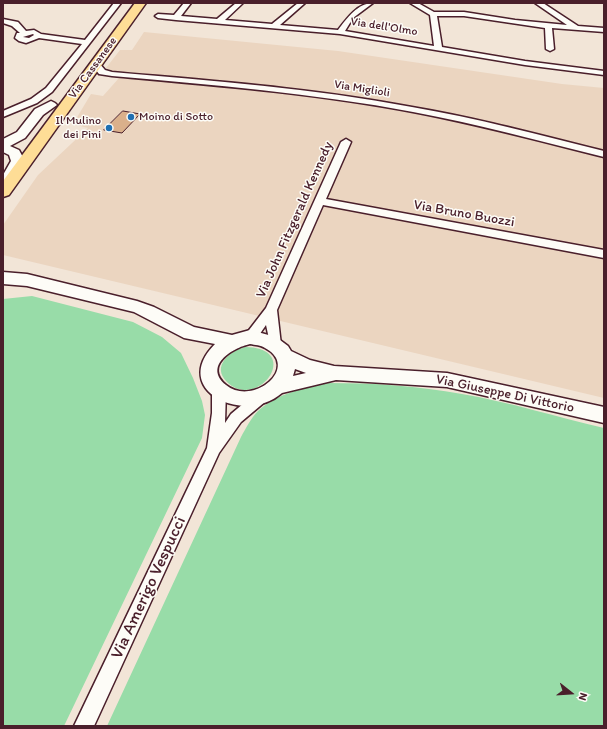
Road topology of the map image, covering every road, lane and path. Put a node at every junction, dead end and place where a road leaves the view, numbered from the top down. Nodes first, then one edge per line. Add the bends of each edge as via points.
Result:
1 (118, 3) edge
2 (129, 3) edge
3 (141, 3) edge
4 (188, 3) edge
5 (240, 3) edge
6 (302, 3) edge
7 (370, 3) edge
8 (413, 3) edge
9 (538, 3) edge
10 (433, 14) junction
11 (158, 16) dead end
12 (176, 18) junction
13 (3, 20) edge
14 (218, 22) junction
15 (274, 26) junction
16 (548, 26) junction
17 (576, 28) junction
18 (604, 30) edge
19 (340, 32) junction
20 (88, 42) junction
21 (438, 47) junction
22 (550, 49) dead end
23 (96, 65) junction
24 (604, 72) edge
25 (112, 74) junction
26 (81, 85) junction
27 (3, 114) edge
28 (346, 142) dead end
29 (36, 146) junction
30 (6, 150) edge
31 (604, 154) edge
32 (3, 168) edge
33 (6, 188) edge
34 (320, 201) junction
35 (604, 254) edge
36 (3, 269) edge
37 (3, 278) edge
38 (27, 280) junction
39 (272, 310) junction
40 (190, 333) junction
41 (250, 337) junction
42 (231, 341) junction
43 (280, 350) junction
44 (210, 363) junction
45 (334, 373) junction
46 (277, 387) junction
47 (219, 390) junction
48 (261, 396) junction
49 (604, 416) edge
50 (214, 449) junction
51 (84, 726) edge

1 - 20 street
2 - 30 main road, Via Cassanese via 51,105
3 - 23 main road, Via Cassanese
4 - 12 street
5 - 14 street
6 - 15 street
7 - 19 street via 351,17
8 - 10 street
9 - 17 street
10 - 16 street via 467,14
10 - 21 street
11 - 12 street, Via dell'Olmo
12 - 14 street, Via dell'Olmo
13 - 20 street via 15,24 24,33 20,39 31,40 38,36
14 - 15 street, Via dell'Olmo
15 - 19 street, Via dell'Olmo
16 - 17 street
16 - 22 street
17 - 18 street
19 - 21 street, Via dell'Olmo
20 - 27 street via 49,90 34,101
21 - 24 street, Via dell'Olmo via 525,63
23 - 25 street via 102,72
23 - 26 main road, Via Cassanese
25 - 26 street via 94,77
25 - 31 street, Via Miglioli via 312,93 396,106 494,126
26 - 29 main road, Via Cassanese
28 - 34 street, Via John Fitzgerald Kennedy
29 - 30 main road
29 - 33 main road, Via Cassanese
30 - 32 main road, Via Cassanese
30 - 33 main road via 18,161
34 - 35 street, Via Bruno Buozzi
34 - 39 street, Via John Fitzgerald Kennedy
36 - 38 main road, Via Giuseppe Di Vittorio
37 - 38 main road, Via Giuseppe Di Vittorio
38 - 40 main road, Via Giuseppe Di Vittorio via 137,307
39 - 41 street, Via John Fitzgerald Kennedy
39 - 43 street, Via John Fitzgerald Kennedy via 272,325
40 - 42 main road, Via Giuseppe Di Vittorio
40 - 44 main road, Via Giuseppe Di Vittorio
41 - 42 main road, Via Giuseppe Di Vittorio
41 - 43 main road, Via Giuseppe Di Vittorio via 260,338
42 - 44 main road, Via Giuseppe Di Vittorio via 218,349
43 - 45 main road, Via Giuseppe Di Vittorio via 306,366
43 - 46 main road via 287,367
44 - 47 main road, Via Giuseppe Di Vittorio via 210,375
45 - 46 main road, Via Giuseppe Di Vittorio
45 - 49 main road, Via Giuseppe Di Vittorio via 447,380
46 - 48 main road, Via Giuseppe Di Vittorio
47 - 48 main road, Via Giuseppe Di Vittorio via 236,398 249,399
47 - 50 street, Via Amerigo Vespucci
48 - 50 street, Via Amerigo Vespucci via 236,418
50 - 51 street, Via Amerigo Vespucci

